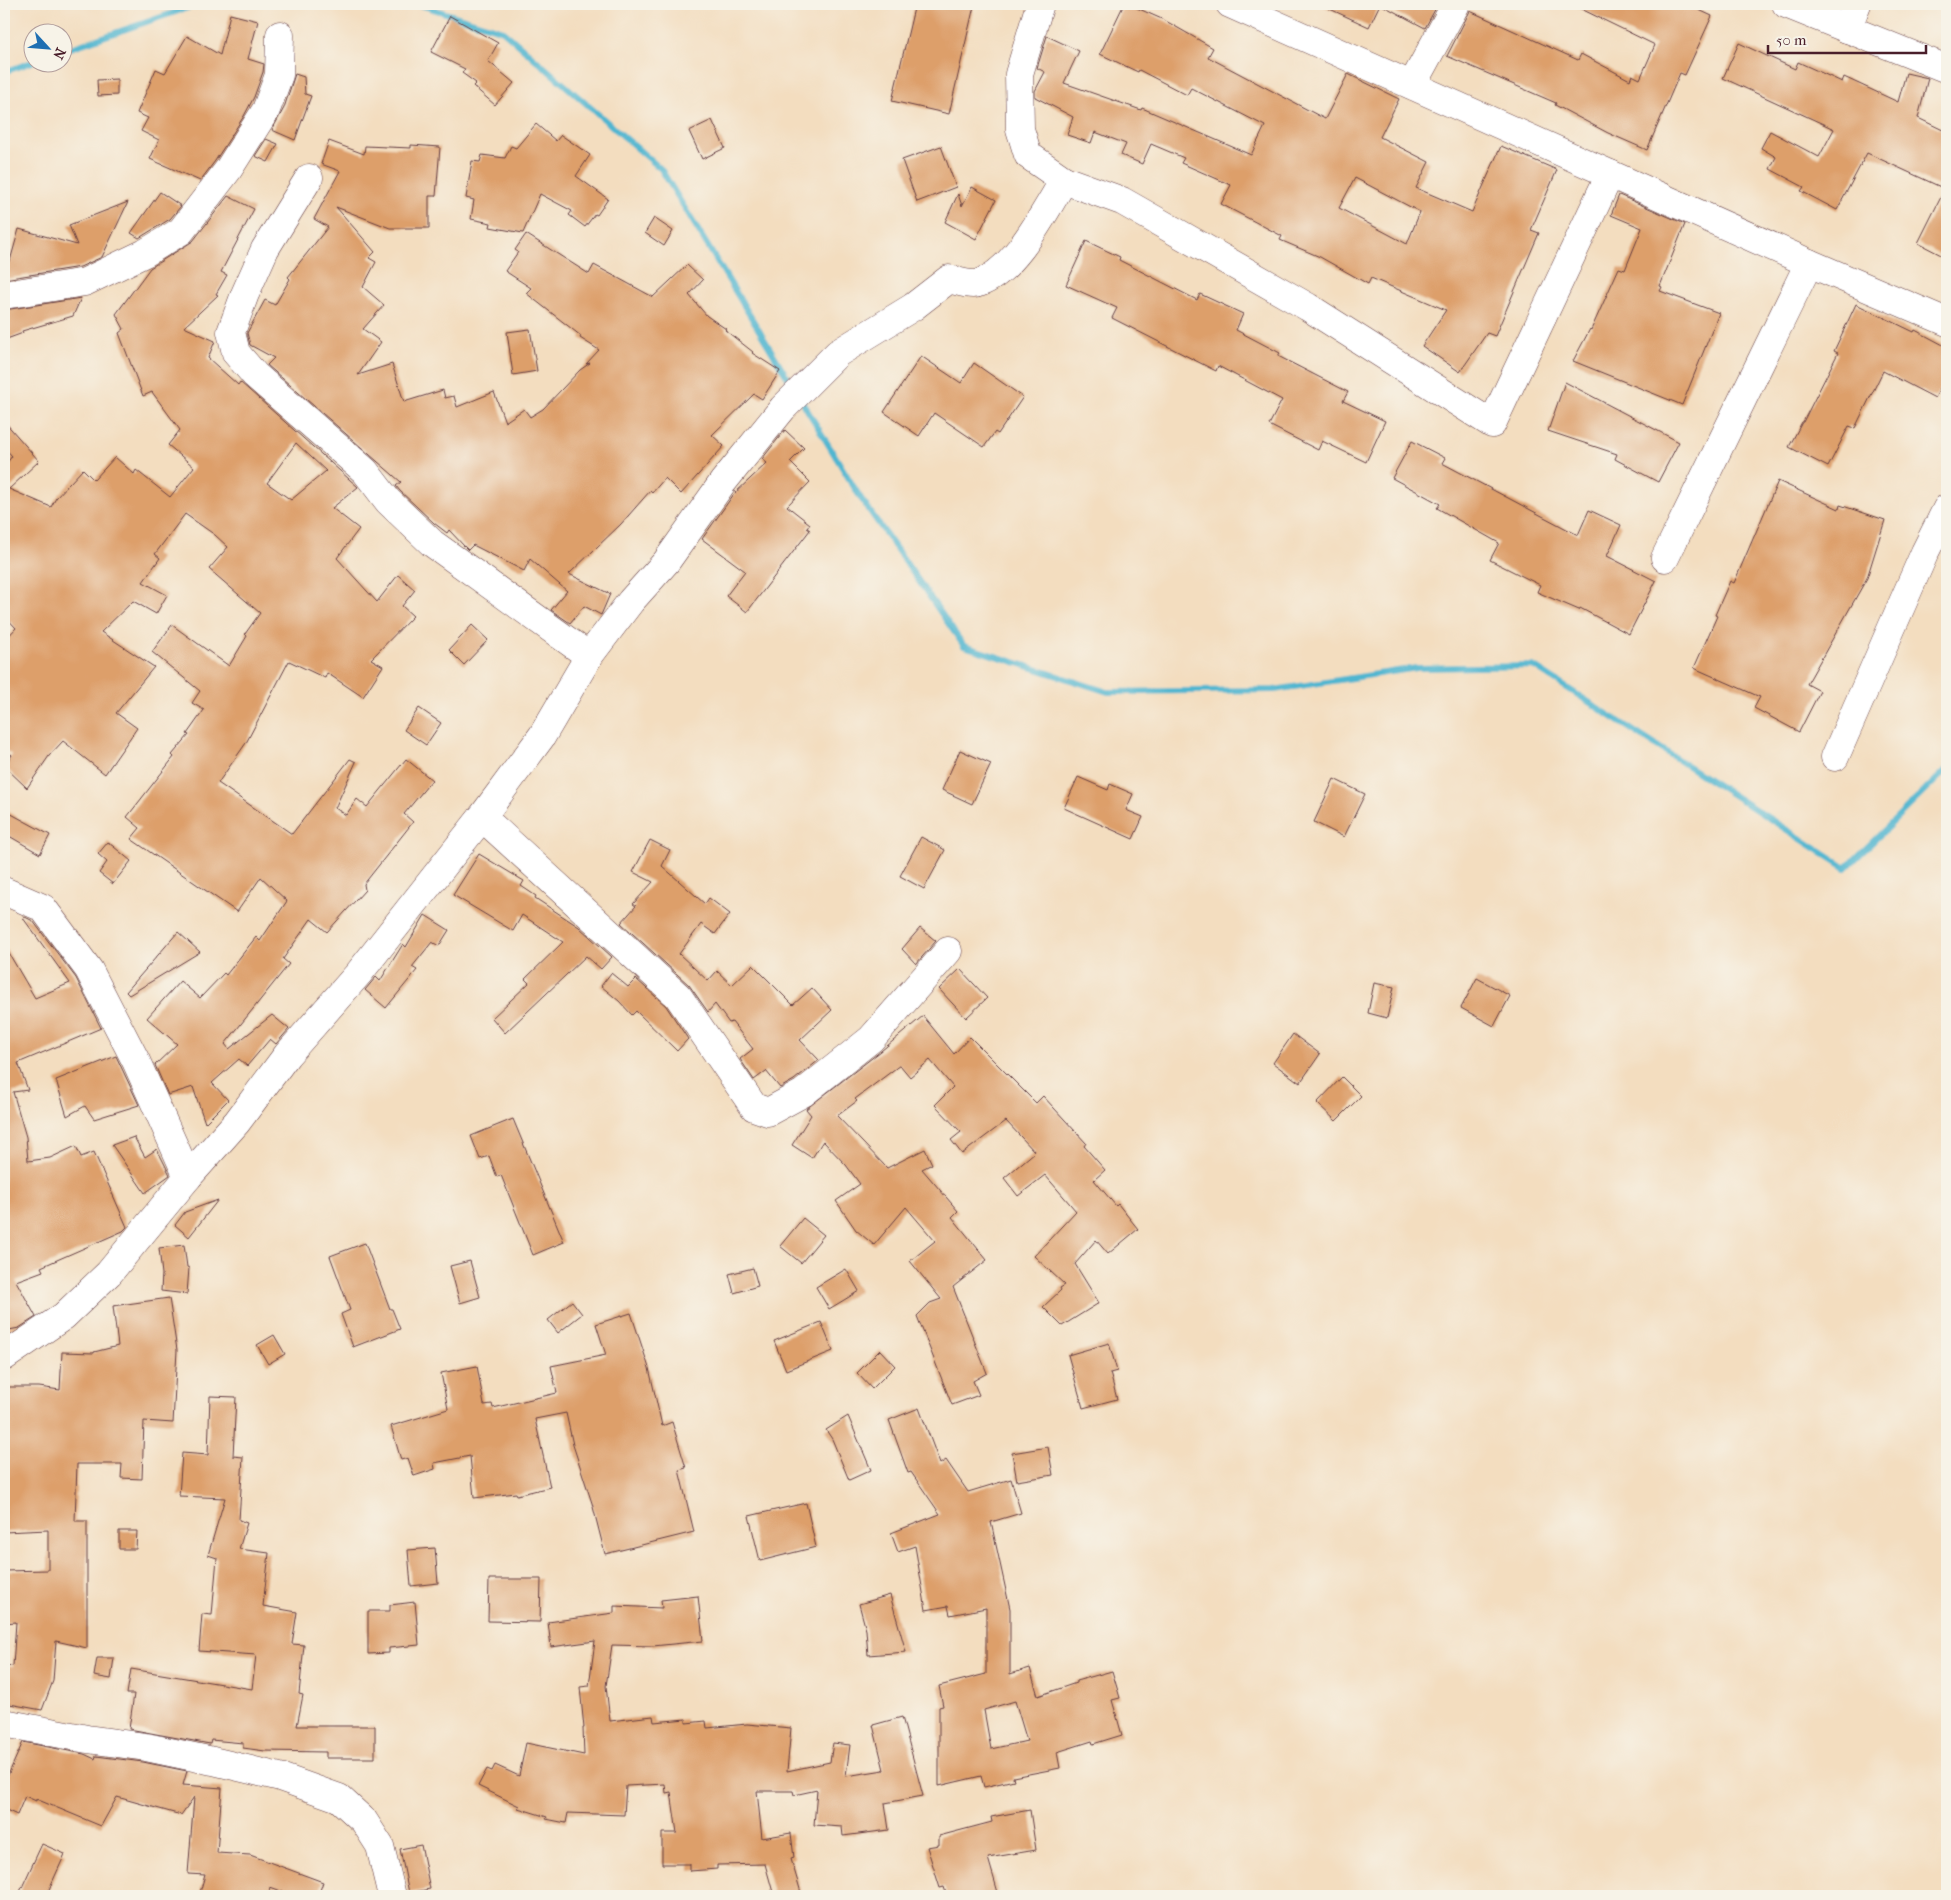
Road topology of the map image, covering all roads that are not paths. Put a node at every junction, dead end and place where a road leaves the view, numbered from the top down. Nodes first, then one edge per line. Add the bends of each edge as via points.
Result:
1 (1040, 4) edge
2 (1230, 4) edge
3 (1456, 4) edge
4 (1786, 4) edge
5 (1857, 4) edge
6 (1847, 29) junction
7 (280, 35) dead end
8 (1947, 69) edge
9 (1412, 85) junction
10 (1610, 174) junction
11 (309, 178) dead end
12 (1064, 180) junction
13 (1809, 263) junction
14 (4, 295) edge
15 (1947, 322) edge
16 (1947, 508) edge
17 (1665, 558) dead end
18 (589, 656) junction
19 (1835, 758) dead end
20 (482, 817) junction
21 (4, 891) edge
22 (948, 951) dead end
23 (188, 1177) junction
24 (4, 1358) edge
25 (4, 1723) edge
26 (392, 1896) edge

1 - 12 street via 1019,74 1020,128 1028,155
2 - 9 street
3 - 9 street
4 - 6 street
5 - 6 street
6 - 8 street
7 - 14 street via 280,75 266,110 228,170 181,231 145,253 85,282
9 - 10 street
10 - 12 street via 1492,424 1308,308 1122,201
10 - 13 street
11 - 18 street via 266,249 245,294 231,332 236,354 255,375 365,471 388,501 432,543
12 - 18 street via 1030,236 999,273 977,284 949,279 913,307 838,353 783,408 723,482 666,562
13 - 15 street
13 - 17 street
16 - 19 street
18 - 20 street via 542,736
20 - 22 street via 678,996 754,1107 768,1112 803,1093 871,1039
20 - 23 street via 359,973 287,1055 237,1122
21 - 23 street via 42,908 89,970 136,1061
23 - 24 street via 109,1273 64,1316
25 - 26 street via 213,1761 280,1777 339,1798 364,1820 380,1846

